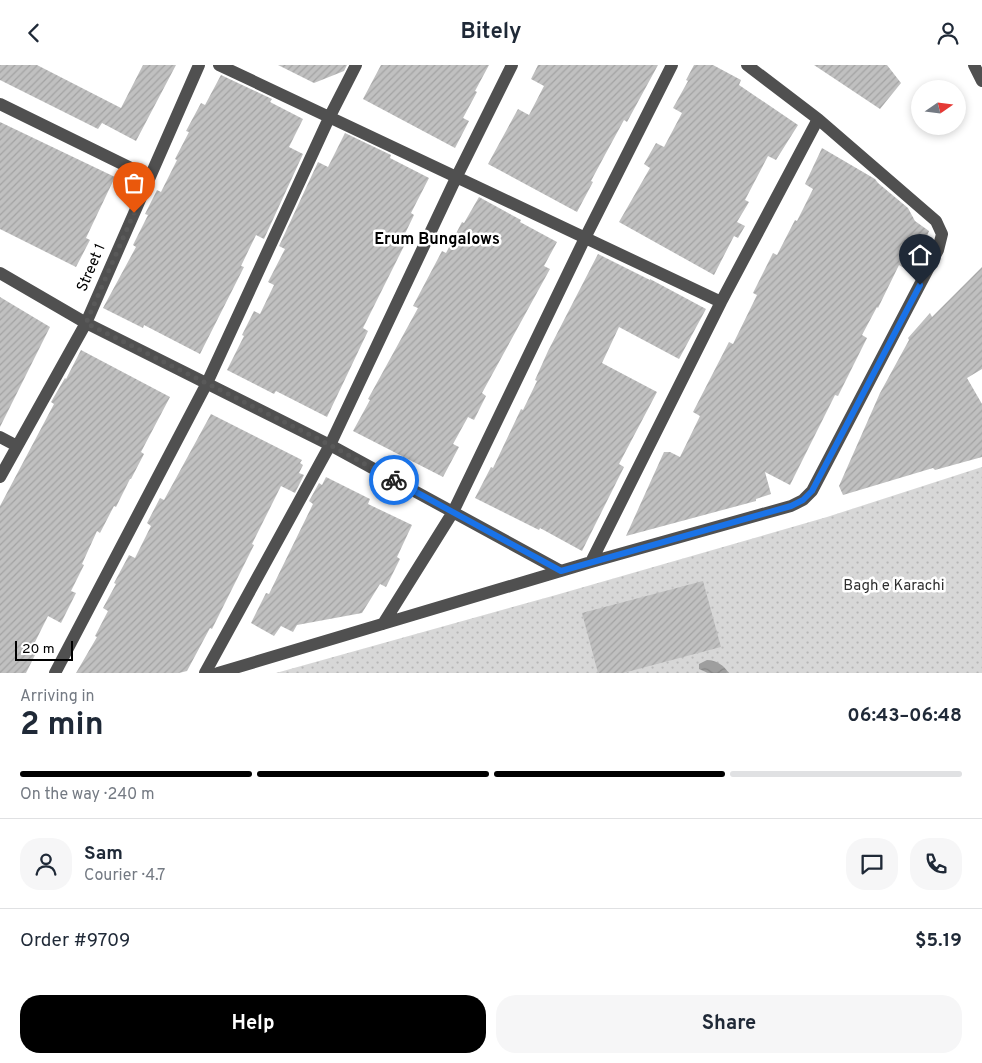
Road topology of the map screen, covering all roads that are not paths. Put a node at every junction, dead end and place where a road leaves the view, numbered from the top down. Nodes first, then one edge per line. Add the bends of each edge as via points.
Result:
1 (198, 65) edge
2 (219, 65) edge
3 (356, 65) edge
4 (512, 65) edge
5 (672, 65) edge
6 (747, 65) edge
7 (974, 65) edge
8 (982, 81) edge
9 (0, 104) edge
10 (330, 118) junction
11 (818, 119) junction
12 (150, 177) junction
13 (456, 178) junction
14 (585, 238) junction
15 (0, 273) edge
16 (721, 302) junction
17 (86, 323) junction
18 (207, 383) junction
19 (0, 437) edge
20 (330, 445) junction
21 (17, 446) junction
22 (0, 477) edge
23 (453, 513) junction
24 (591, 562) junction
25 (561, 571) junction
26 (383, 624) junction
27 (55, 673) edge
28 (205, 673) edge
29 (218, 673) edge

1 - 12 street, Street 1
2 - 10 street
3 - 10 street
4 - 13 street
5 - 14 street
6 - 11 street
7 - 8 street
9 - 12 street
10 - 13 street
10 - 18 street
11 - 16 street
11 - 24 street via 936,221 942,235 938,250 812,491 803,500
12 - 17 street, Street 1
13 - 14 street
13 - 20 street
14 - 16 street
14 - 23 street
15 - 17 street
16 - 24 street
17 - 18 street
17 - 21 street, Street 1
18 - 20 street
18 - 27 street
19 - 21 street
20 - 23 street
20 - 28 street
21 - 22 street, Street 1
23 - 25 street
23 - 26 street
24 - 25 street
25 - 26 street
26 - 29 street

